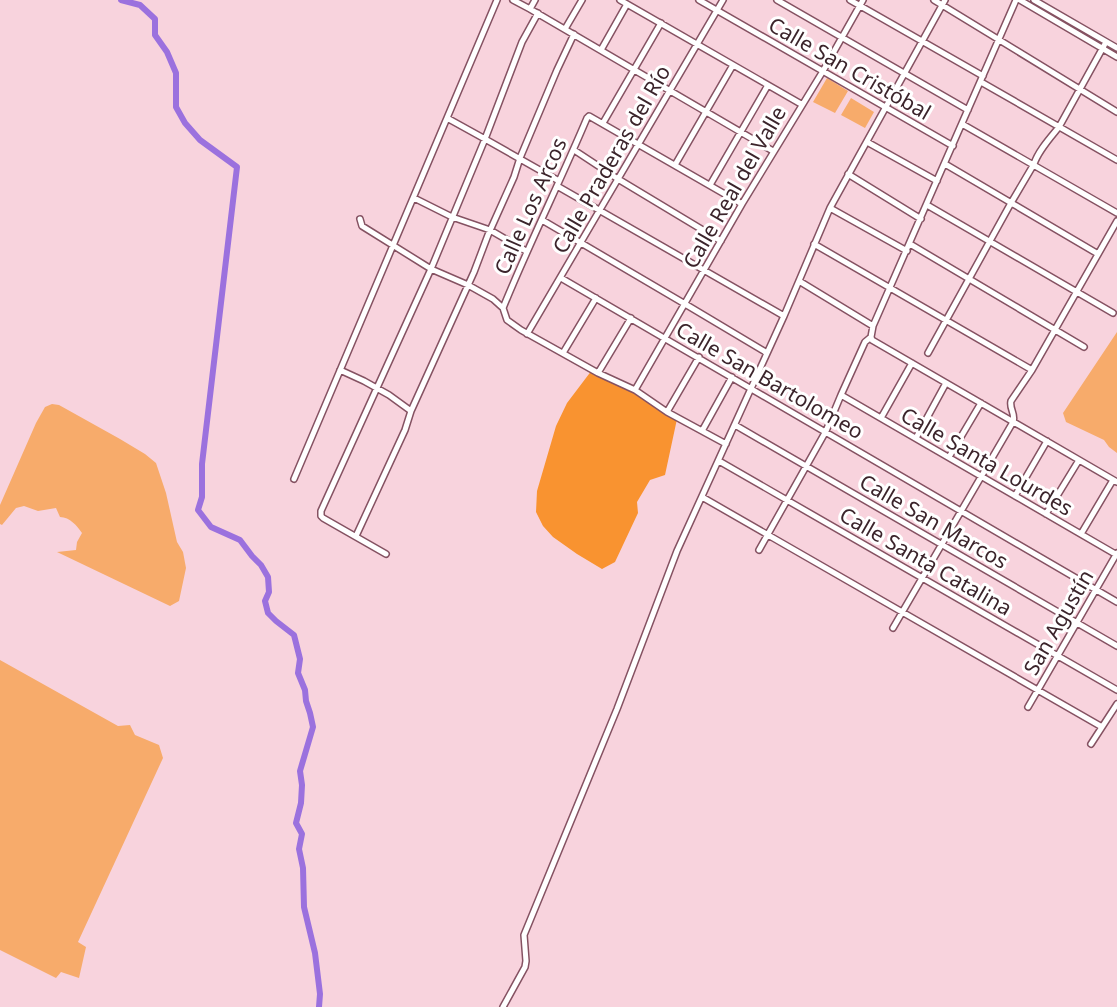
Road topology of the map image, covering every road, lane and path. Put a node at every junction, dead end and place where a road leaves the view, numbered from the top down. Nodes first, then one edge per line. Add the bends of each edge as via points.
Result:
1 (497, 0) edge
2 (513, 0) edge
3 (535, 0) edge
4 (582, 0) edge
5 (620, 0) edge
6 (699, 0) edge
7 (723, 0) edge
8 (777, 0) edge
9 (850, 0) edge
10 (934, 0) edge
11 (1018, 0) edge
12 (1034, 0) edge
13 (862, 3) edge
14 (944, 3) edge
15 (627, 4) junction
16 (530, 9) junction
17 (717, 10) junction
18 (538, 13) junction
19 (661, 23) junction
20 (565, 29) junction
21 (574, 34) junction
22 (842, 37) junction
23 (999, 40) junction
24 (922, 42) junction
25 (1106, 42) junction
26 (697, 44) junction
27 (1102, 48) junction
28 (1117, 48) edge
29 (601, 50) junction
30 (1117, 57) edge
31 (733, 65) junction
32 (634, 69) junction
33 (823, 71) junction
34 (904, 74) junction
35 (982, 79) junction
36 (768, 85) junction
37 (669, 90) junction
38 (1079, 90) junction
39 (801, 104) junction
40 (886, 108) junction
41 (968, 110) junction
42 (706, 112) junction
43 (1117, 112) edge
44 (447, 118) junction
45 (603, 123) junction
46 (962, 124) junction
47 (1059, 127) junction
48 (741, 132) junction
49 (486, 139) junction
50 (867, 142) junction
51 (639, 144) junction
52 (953, 146) junction
53 (574, 150) junction
54 (773, 151) junction
55 (520, 158) junction
56 (1117, 160) edge
57 (945, 164) junction
58 (1034, 164) junction
59 (675, 165) junction
60 (848, 174) junction
61 (618, 179) junction
62 (937, 181) junction
63 (558, 184) junction
64 (710, 185) junction
65 (414, 198) junction
66 (1011, 202) junction
67 (742, 204) junction
68 (927, 205) junction
69 (830, 208) junction
70 (600, 211) junction
71 (1117, 213) edge
72 (452, 218) junction
73 (360, 219) dead end
74 (921, 219) junction
75 (542, 220) junction
76 (1117, 221) edge
77 (490, 230) junction
78 (721, 241) junction
79 (990, 241) junction
80 (582, 243) junction
81 (814, 244) junction
82 (910, 244) junction
83 (393, 245) junction
84 (907, 251) junction
85 (526, 252) junction
86 (1098, 254) junction
87 (431, 269) junction
88 (704, 271) junction
89 (561, 278) junction
90 (969, 279) junction
91 (799, 281) junction
92 (468, 285) junction
93 (891, 288) junction
94 (1076, 291) junction
95 (596, 298) junction
96 (685, 304) junction
97 (503, 308) junction
98 (1113, 312) dead end
99 (784, 316) junction
100 (631, 318) junction
101 (945, 320) junction
102 (873, 326) junction
103 (1055, 330) junction
104 (528, 334) junction
105 (666, 338) junction
106 (871, 338) junction
107 (1084, 347) dead end
108 (563, 353) junction
109 (928, 353) dead end
110 (767, 354) junction
111 (699, 357) junction
112 (912, 363) junction
113 (1032, 369) junction
114 (340, 370) junction
115 (598, 373) junction
116 (732, 377) junction
117 (946, 382) junction
118 (751, 388) junction
119 (377, 389) junction
120 (635, 390) junction
121 (841, 395) junction
122 (981, 403) junction
123 (411, 411) junction
124 (667, 412) junction
125 (881, 418) junction
126 (1013, 422) junction
127 (735, 425) junction
128 (702, 431) junction
129 (826, 432) junction
130 (916, 438) junction
131 (1047, 441) junction
132 (726, 444) junction
133 (949, 458) junction
134 (1078, 460) junction
135 (719, 461) junction
136 (807, 466) junction
137 (981, 476) junction
138 (294, 479) dead end
139 (1115, 481) edge
140 (702, 496) junction
141 (1015, 496) junction
142 (788, 501) junction
143 (962, 510) junction
144 (1047, 514) junction
145 (768, 534) junction
146 (1081, 534) junction
147 (356, 536) junction
148 (942, 544) junction
149 (759, 550) dead end
150 (386, 554) dead end
151 (1117, 554) edge
152 (922, 578) junction
153 (1096, 589) junction
154 (1117, 602) edge
155 (903, 611) junction
156 (1076, 623) junction
157 (893, 628) dead end
158 (1117, 646) edge
159 (1057, 656) junction
160 (1038, 690) junction
161 (1117, 690) edge
162 (1117, 704) edge
163 (1028, 707) dead end
164 (1102, 727) junction
165 (1091, 744) dead end
166 (502, 1007) edge

1 - 44 street
2 - 16 street
3 - 16 street
4 - 20 street
5 - 15 street
6 - 17 street, Calle San Cristóbal
7 - 17 street, Calle Praderas del Río
8 - 22 street
9 - 13 street
10 - 14 street
11 - 23 street
11 - 27 street
12 - 25 street
13 - 22 street, Calle Real del Valle
13 - 24 street
14 - 23 street
14 - 24 street
15 - 19 street
15 - 29 street
16 - 18 street
17 - 26 street, Calle Praderas del Río
17 - 33 street, Calle San Cristóbal
18 - 20 street
18 - 49 street via 522,42
19 - 26 street
19 - 32 street
20 - 21 street
21 - 29 street
21 - 55 street
22 - 33 street, Calle Real del Valle
22 - 34 street
23 - 35 street
23 - 38 street
24 - 34 street
24 - 35 street
25 - 27 street
25 - 28 street
26 - 31 street
26 - 37 street, Calle Praderas del Río
27 - 30 street
27 - 38 street
29 - 32 street
31 - 36 street
31 - 42 street
32 - 37 street
32 - 45 street
33 - 39 street, Calle Real del Valle
33 - 40 street, Calle San Cristóbal
34 - 40 street
34 - 41 street
35 - 41 street
35 - 47 street
36 - 39 street
36 - 48 street
37 - 42 street
37 - 51 street, Calle Praderas del Río
38 - 43 street
38 - 47 street
39 - 54 street, Calle Real del Valle
40 - 50 street
40 - 52 street, Calle San Cristóbal
41 - 46 street
42 - 48 street
42 - 59 street
44 - 49 street
44 - 65 street
45 - 51 street
45 - 53 street, Calle Los Arcos via 588,117
46 - 52 street
46 - 58 street
47 - 56 street
47 - 58 street
48 - 54 street
48 - 64 street
49 - 55 street
49 - 72 street
50 - 60 street
50 - 62 street
51 - 59 street
51 - 61 street, Calle Praderas del Río
52 - 57 street
53 - 61 street
53 - 63 street, Calle Los Arcos
54 - 67 street, Calle Real del Valle
55 - 63 street
55 - 77 street
57 - 62 street
57 - 66 street
58 - 66 street
58 - 71 street
59 - 64 street
60 - 69 street
60 - 74 street
61 - 70 street, Calle Praderas del Río
61 - 78 street
62 - 68 street
63 - 70 street
63 - 75 street, Calle Los Arcos
64 - 67 street
65 - 72 street
65 - 83 street
66 - 79 street
66 - 86 street
67 - 78 street, Calle Real del Valle
68 - 74 street
68 - 79 street
69 - 81 street
69 - 84 street
70 - 80 street, Calle Praderas del Río
70 - 88 street
72 - 77 street
72 - 87 street
73 - 83 street via 362,226
74 - 82 street
75 - 80 street
75 - 85 street, Calle Los Arcos
76 - 86 street
77 - 85 street
77 - 92 street
78 - 88 street, Calle Real del Valle
79 - 90 street
79 - 94 street
80 - 89 street, Calle Praderas del Río
80 - 96 street
81 - 91 street
81 - 93 street
82 - 84 street
82 - 90 street
83 - 87 street
83 - 114 street
84 - 93 street
85 - 97 street, Calle Los Arcos
86 - 94 street
87 - 92 street
87 - 119 street
88 - 96 street, Calle Real del Valle
88 - 99 street
89 - 95 street, Calle San Bartolomeo
89 - 104 street, Calle Praderas del Río
90 - 101 street
90 - 103 street
91 - 99 street
91 - 102 street
92 - 97 street
92 - 123 street
93 - 101 street
93 - 102 street
94 - 98 street
94 - 103 street
95 - 100 street, Calle San Bartolomeo
95 - 108 street
96 - 105 street, Calle Real del Valle
96 - 110 street
97 - 104 street via 507,320
99 - 110 street
100 - 105 street, Calle San Bartolomeo
100 - 115 street
101 - 109 street
101 - 113 street
102 - 106 street
103 - 107 street
103 - 113 street
104 - 108 street
105 - 111 street, Calle San Bartolomeo
105 - 120 street, Calle Real del Valle
106 - 112 street
106 - 121 street
108 - 115 street
110 - 118 street
111 - 116 street, Calle San Bartolomeo
111 - 124 street
112 - 117 street
112 - 125 street
113 - 126 street via 1011,403
114 - 119 street
114 - 138 street
115 - 120 street
116 - 118 street, Calle San Bartolomeo
116 - 128 street
117 - 122 street
117 - 130 street
118 - 127 street
118 - 129 street, Calle San Bartolomeo
119 - 123 street
119 - 147 street via 321,511 323,518
120 - 124 street
121 - 125 street, Calle Santa Lourdes
121 - 129 street
122 - 126 street
122 - 133 street
123 - 147 street
124 - 128 street
125 - 130 street, Calle Santa Lourdes
126 - 131 street
126 - 137 street
127 - 132 street
127 - 136 street, Calle San Marcos
128 - 132 street
129 - 136 street
129 - 143 street, Calle San Bartolomeo
130 - 133 street, Calle Santa Lourdes
131 - 134 street
131 - 141 street
132 - 135 street
133 - 137 street, Calle Santa Lourdes
134 - 139 street
134 - 144 street
135 - 140 street
135 - 142 street, Calle Santa Catalina
136 - 142 street
136 - 148 street, Calle San Marcos
137 - 141 street, Calle Santa Lourdes
137 - 143 street
139 - 146 street
140 - 145 street
140 - 166 street via 524,935 525,968
141 - 144 street, Calle Santa Lourdes
142 - 145 street
142 - 152 street, Calle Santa Catalina
143 - 148 street
143 - 153 street, Calle San Bartolomeo
144 - 146 street, Calle Santa Lourdes
145 - 149 street
145 - 155 street
146 - 151 street, Calle Santa Lourdes
147 - 150 street
148 - 152 street
148 - 156 street, Calle San Marcos
151 - 153 street, San Agustín
152 - 155 street
152 - 159 street, Calle Santa Catalina
153 - 154 street, Calle San Bartolomeo
153 - 156 street, San Agustín
155 - 157 street
155 - 160 street
156 - 158 street, Calle San Marcos
156 - 159 street, San Agustín
159 - 160 street, San Agustín
159 - 161 street, Calle Santa Catalina
160 - 163 street, San Agustín
160 - 164 street
162 - 164 street
164 - 165 street

